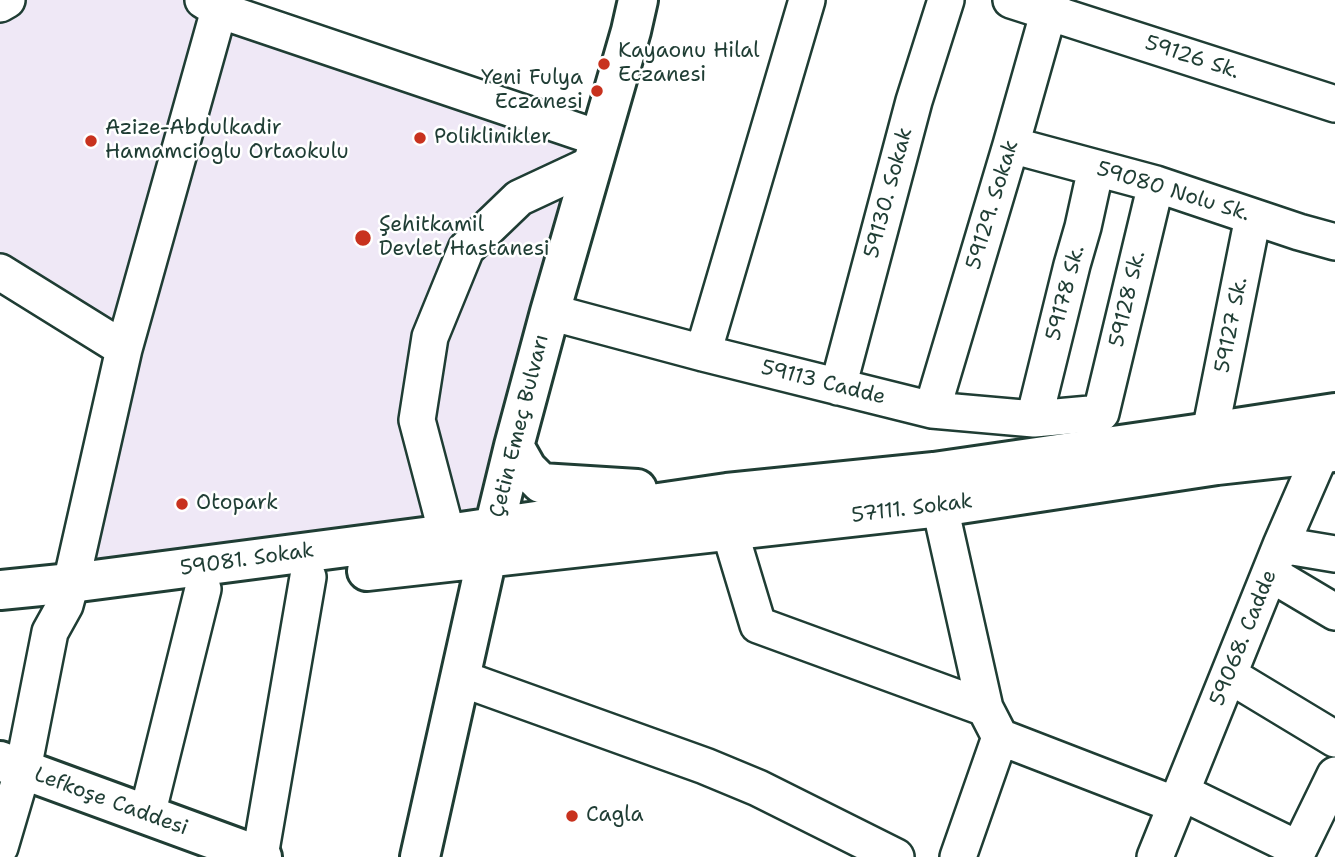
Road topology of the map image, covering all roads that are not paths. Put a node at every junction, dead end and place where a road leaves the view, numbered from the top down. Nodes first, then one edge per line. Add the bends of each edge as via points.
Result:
1 (7, 0) edge
2 (638, 0) edge
3 (807, 0) edge
4 (946, 0) edge
5 (1011, 0) edge
6 (0, 5) edge
7 (211, 5) edge
8 (1050, 6) edge
9 (1335, 104) edge
10 (1011, 145) junction
11 (597, 151) junction
12 (1096, 168) junction
13 (1156, 184) junction
14 (1253, 217) junction
15 (1335, 242) edge
16 (0, 272) edge
17 (550, 312) junction
18 (124, 349) junction
19 (703, 353) junction
20 (838, 387) junction
21 (932, 410) junction
22 (1101, 413) joint
23 (1335, 413) edge
24 (1034, 419) junction
25 (1210, 432) junction
26 (1330, 442) edge
27 (514, 446) junction
28 (940, 507) junction
29 (728, 511) junction
30 (447, 534) junction
31 (491, 542) junction
32 (1335, 554) edge
33 (1276, 559) junction
34 (308, 577) junction
35 (203, 589) junction
36 (0, 590) edge
37 (68, 594) junction
38 (1335, 612) edge
39 (0, 614) edge
40 (1229, 675) junction
41 (460, 678) junction
42 (992, 722) junction
43 (1335, 739) edge
44 (11, 765) edge
45 (1335, 775) edge
46 (1178, 799) junction
47 (147, 815) junction
48 (0, 847) edge
49 (1297, 853) edge
50 (247, 854) edge
51 (420, 857) edge
52 (896, 857) edge
53 (958, 857) edge
54 (1156, 857) edge

1 - 6 street
2 - 11 main road, Çetin Emeç Bulvarı
3 - 19 street
4 - 20 street, 59130. Sokak via 914,101
5 - 8 street, 59126 Sk.
7 - 11 street
7 - 18 street
8 - 9 street, 59126 Sk.
8 - 10 street, 59129. Sokak
10 - 12 street, 59080 Nolu Sk.
10 - 21 street, 59129. Sokak
11 - 17 main road, Çetin Emeç Bulvarı
11 - 30 street via 519,198 466,248 430,337 417,420
12 - 13 street, 59080 Nolu Sk.
12 - 24 street, 59178 Sk.
13 - 14 street, 59080 Nolu Sk.
13 - 22 street, 59128 Sk.
14 - 15 street, 59080 Nolu Sk.
14 - 25 street, 59127 Sk.
16 - 18 street
17 - 19 street, 59113 Cadde
17 - 27 main road, Çetin Emeç Bulvarı
18 - 37 street
19 - 20 street, 59113 Cadde
20 - 21 street, 59113 Cadde
21 - 24 street, 59113 Cadde
22 - 24 street, 59113 Cadde
23 - 25 main road
25 - 29 main road via 934,472
26 - 28 main road, 57111. Sokak via 1217,465
26 - 33 street, 59068. Cadde
27 - 29 main road via 541,484
27 - 31 main road, Çetin Emeç Bulvarı
28 - 29 main road, 57111. Sokak
28 - 42 street
29 - 31 main road
29 - 42 street via 758,625
30 - 31 main road, 59081. Sokak
30 - 37 main road, 59081. Sokak
31 - 34 main road, 59081. Sokak
31 - 41 main road, Çetin Emeç Bulvarı
32 - 33 street
33 - 38 street
33 - 40 street, 59068. Cadde
34 - 35 main road, 59081. Sokak
34 - 50 street
35 - 37 main road, 59081. Sokak
35 - 47 street
36 - 37 main road, 59081. Sokak
37 - 39 main road, 59081. Sokak
37 - 44 street via 50,632
40 - 43 street
40 - 46 street, 59068. Cadde
41 - 51 main road, Çetin Emeç Bulvarı
41 - 52 street via 716,770
42 - 46 street
42 - 53 street
44 - 47 main road, Lefkoşe Caddesi
44 - 48 street
45 - 49 street
46 - 49 street
46 - 54 street, 59068. Cadde
47 - 50 main road, Lefkoşe Caddesi

